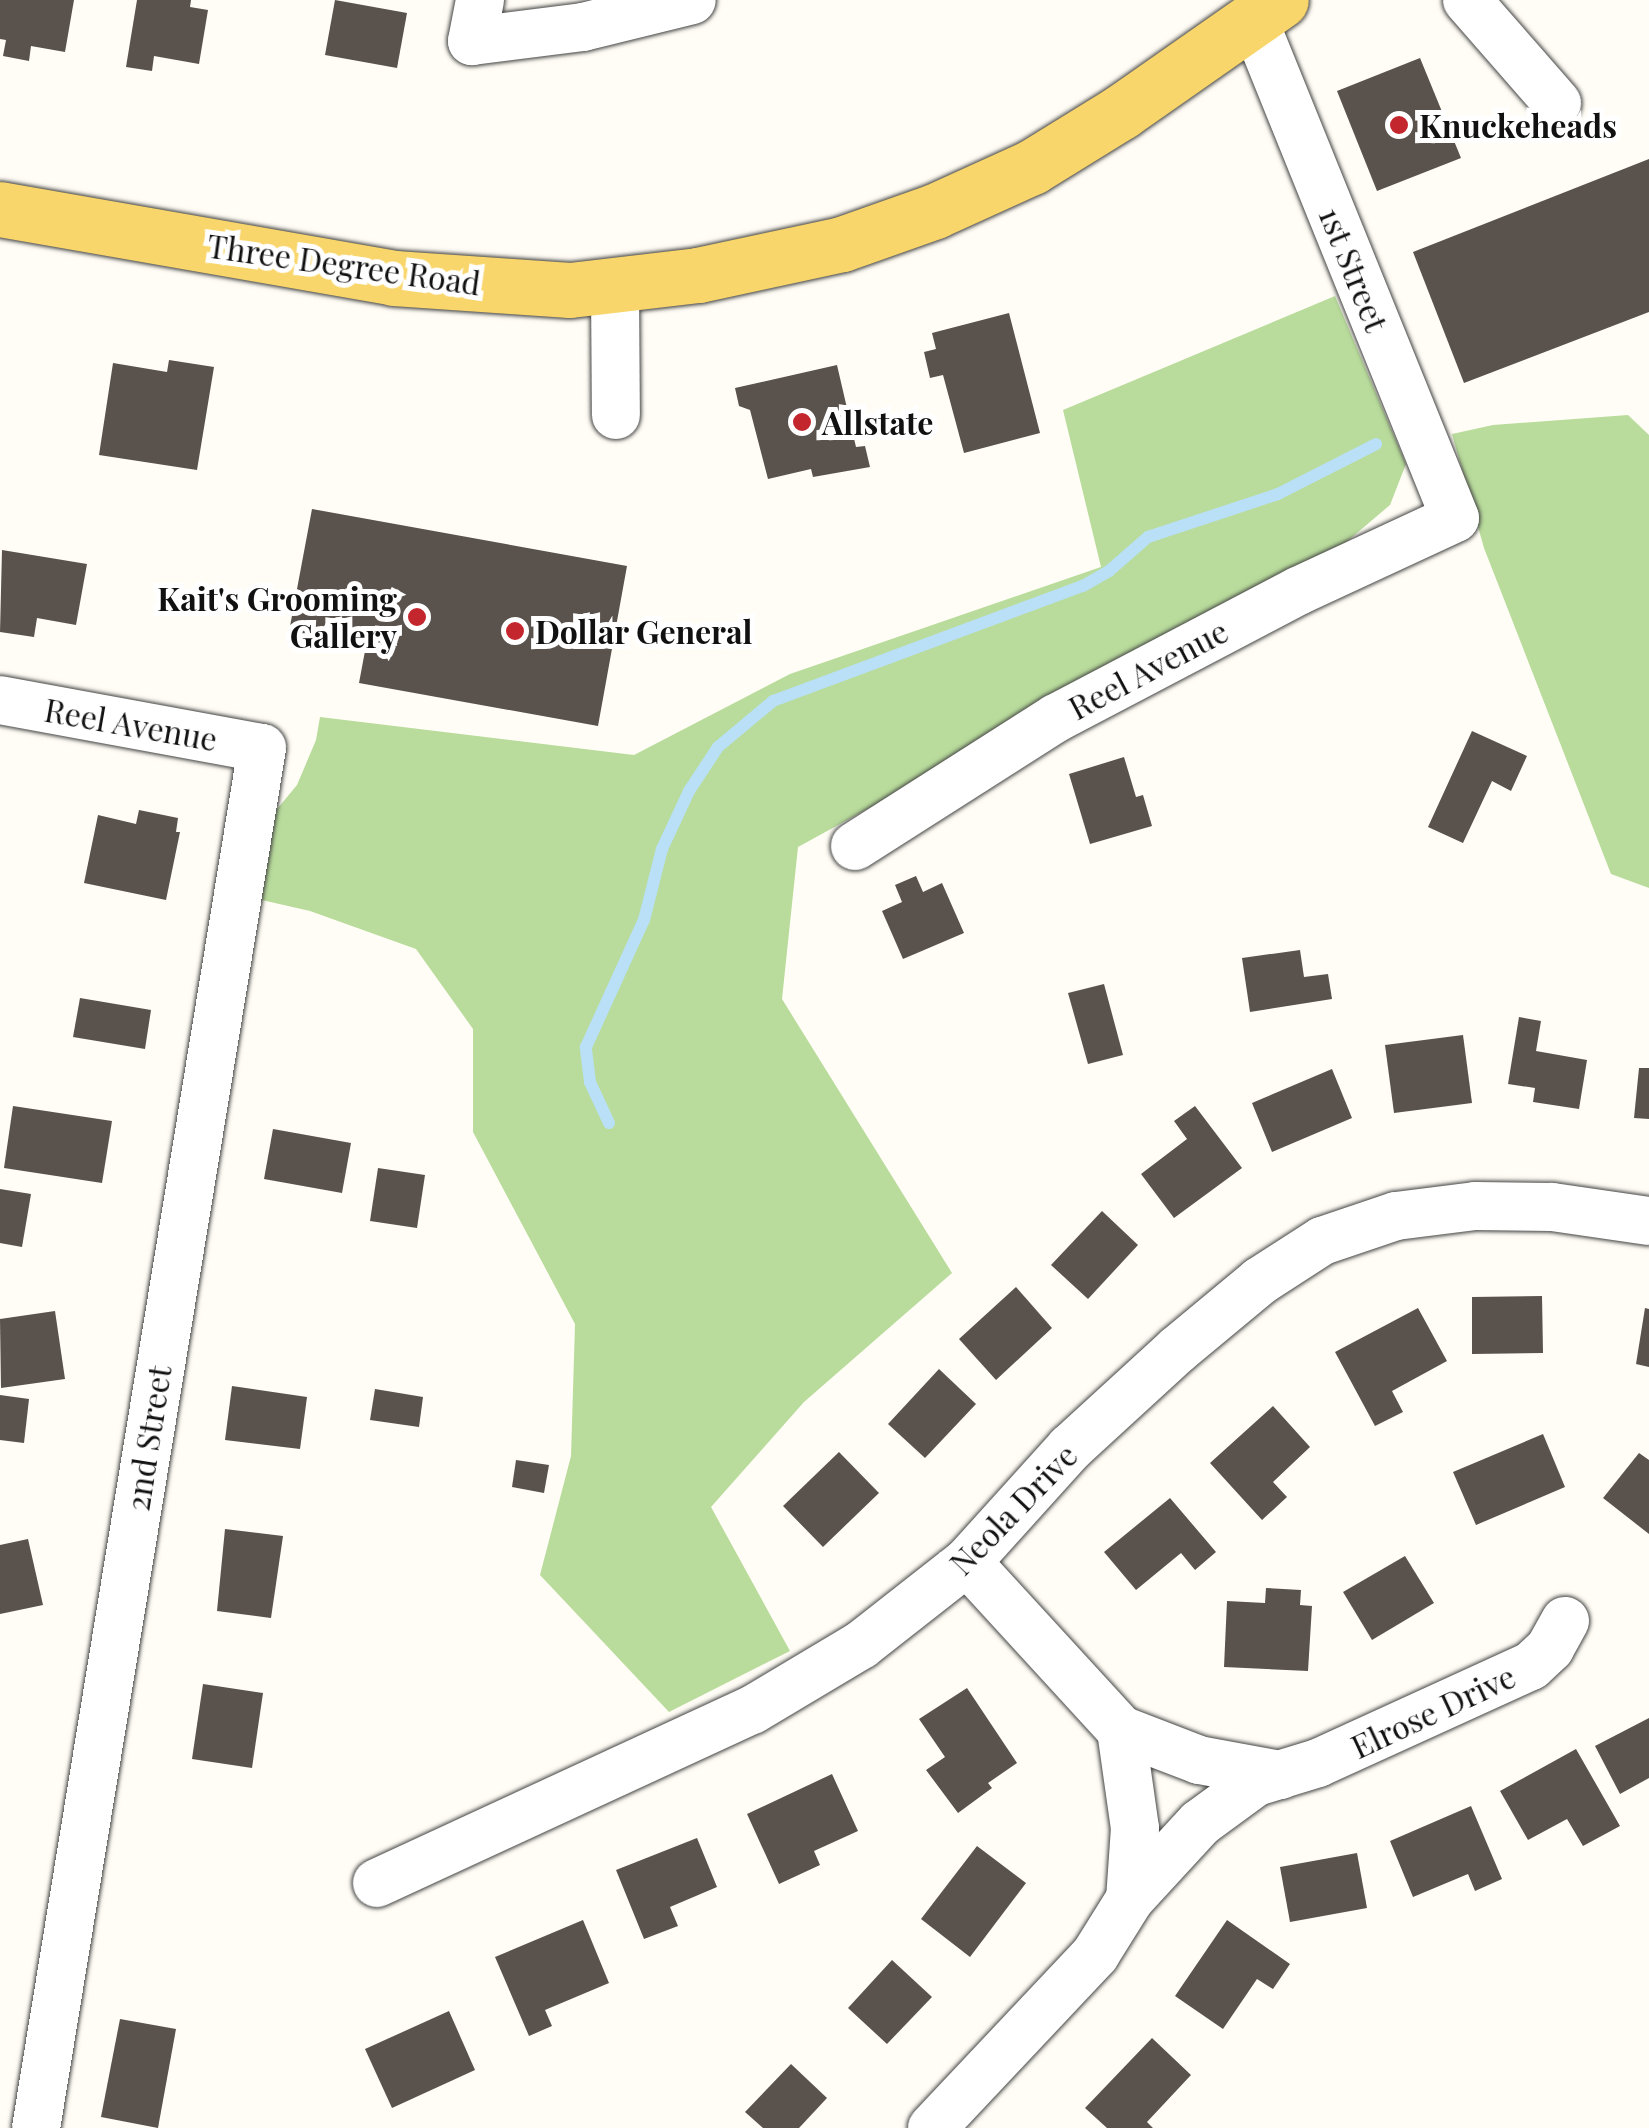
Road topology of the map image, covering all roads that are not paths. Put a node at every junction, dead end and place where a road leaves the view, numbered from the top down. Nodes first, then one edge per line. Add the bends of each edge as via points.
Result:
1 (480, 0) edge
2 (692, 0) edge
3 (1467, 0) edge
4 (1267, 10) edge
5 (1557, 103) dead end
6 (0, 209) edge
7 (615, 287) junction
8 (616, 415) dead end
9 (1455, 518) joint
10 (0, 700) edge
11 (262, 748) joint
12 (855, 846) dead end
13 (1649, 1220) edge
14 (967, 1562) junction
15 (1565, 1621) dead end
16 (1122, 1730) junction
17 (1280, 1775) junction
18 (377, 1882) dead end
19 (1130, 1899) junction
20 (36, 2128) edge
21 (932, 2128) edge

1 - 2 street via 472,40 583,27
3 - 5 street
4 - 7 main road, Three Degree Road via 1032,167 934,211 842,244
4 - 9 street, 1st Street
6 - 7 main road, Three Degree Road via 394,278
7 - 8 street
9 - 12 street, Reel Avenue via 1298,591 1056,718
10 - 11 street, Reel Avenue
11 - 20 street, 2nd Street
13 - 14 street, Neola Drive via 1552,1207 1475,1206 1396,1216 1322,1241 1260,1281 1177,1350 1070,1448
14 - 16 street, Elrose Drive
14 - 18 street, Neola Drive via 807,1681
15 - 17 street, Elrose Drive via 1532,1666
16 - 17 street, Elrose Drive via 1199,1760
16 - 19 street, Elrose Drive via 1136,1828
17 - 19 street, Elrose Drive via 1256,1782 1200,1823
19 - 21 street, Elrose Drive via 1095,1955

